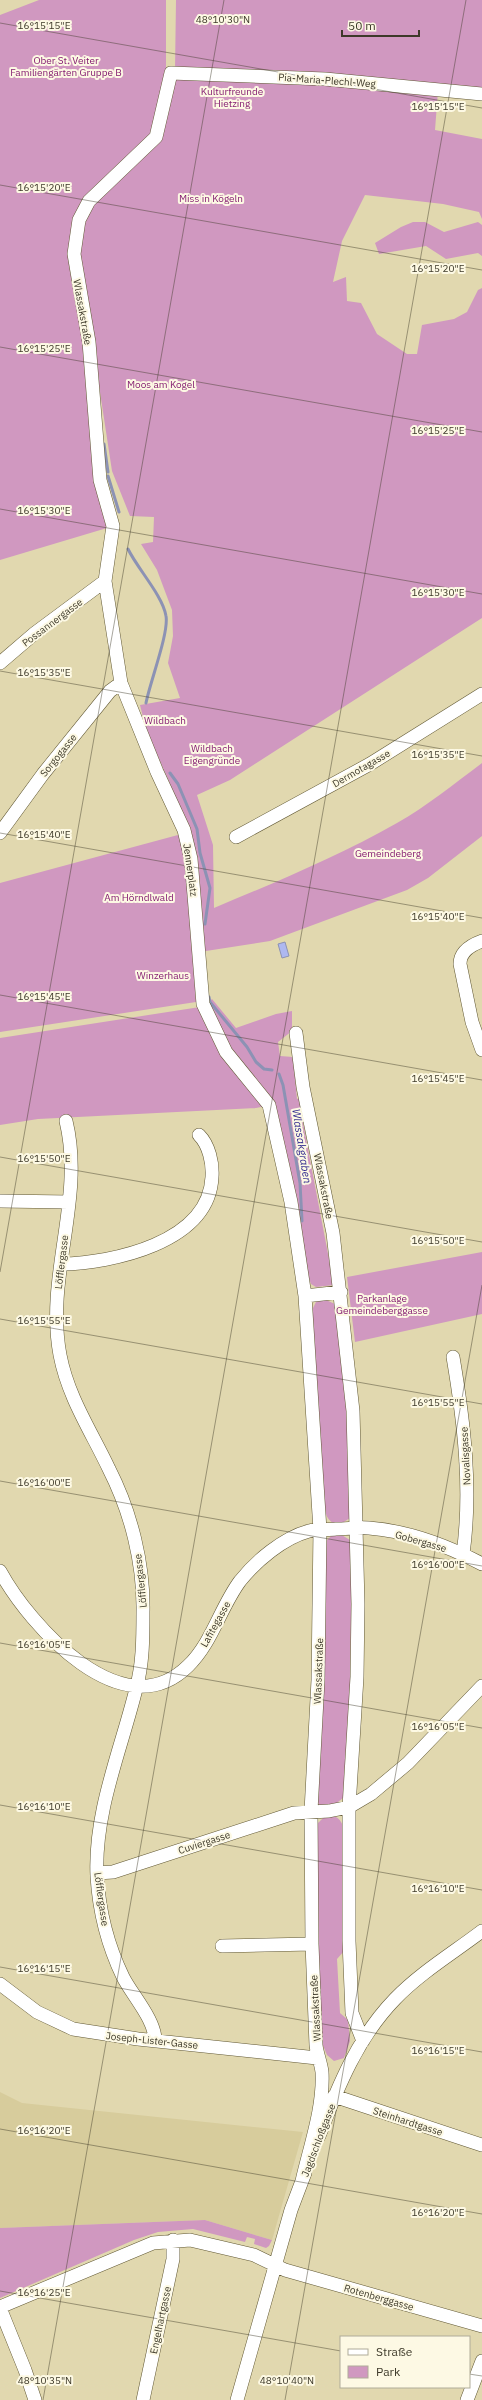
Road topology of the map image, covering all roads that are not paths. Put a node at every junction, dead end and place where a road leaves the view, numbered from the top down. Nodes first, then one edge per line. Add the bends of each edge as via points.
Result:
1 (171, 73) joint
2 (482, 94) edge
3 (105, 581) junction
4 (0, 663) edge
5 (121, 683) junction
6 (482, 694) edge
7 (0, 833) edge
8 (236, 837) dead end
9 (482, 941) edge
10 (296, 1033) dead end
11 (482, 1050) edge
12 (269, 1105) joint
13 (66, 1121) dead end
14 (199, 1135) dead end
15 (0, 1201) edge
16 (69, 1202) junction
17 (61, 1264) junction
18 (341, 1292) junction
19 (305, 1296) junction
20 (453, 1357) dead end
21 (357, 1528) junction
22 (320, 1530) junction
23 (464, 1554) junction
24 (482, 1564) edge
25 (0, 1571) edge
26 (137, 1686) junction
27 (482, 1686) edge
28 (349, 1806) junction
29 (311, 1811) junction
30 (97, 1874) junction
31 (482, 1931) edge
32 (312, 1944) junction
33 (222, 1946) dead end
34 (0, 1984) edge
35 (155, 2041) junction
36 (362, 2041) junction
37 (317, 2058) junction
38 (322, 2071) junction
39 (343, 2075) junction
40 (334, 2096) junction
41 (482, 2146) edge
42 (302, 2181) junction
43 (173, 2240) junction
44 (276, 2266) junction
45 (0, 2308) edge
46 (482, 2326) edge
47 (482, 2361) edge
48 (34, 2400) edge
49 (143, 2400) edge
50 (237, 2400) edge
51 (467, 2400) edge

1 - 2 street, Pia-Maria-Plechl-Weg via 318,79
1 - 3 street, Wlassakstraße via 156,137 89,201 79,220 75,244 75,267 89,342 100,480 113,526
3 - 4 street, Possannergasse via 35,633
3 - 5 street, Jennerplatz
5 - 7 street, Sorgogasse via 110,691 43,774
5 - 12 street, Jennerplatz via 184,830 191,859 203,1004 226,1052
6 - 8 street, Dermotagasse via 370,764
9 - 11 street via 466,950 460,964 472,1022
10 - 18 street, Wlassakstraße via 302,1087 332,1226
12 - 19 street, Wlassakstraße via 291,1202
13 - 16 street, Löfflergasse via 73,1159
14 - 17 street via 205,1145 212,1170 209,1196 195,1217 172,1235 140,1250 100,1261
15 - 16 street
16 - 17 street, Löfflergasse
17 - 26 street, Löfflergasse via 57,1334 66,1378 84,1424 117,1486 137,1550 144,1608
18 - 19 street
18 - 21 street, Wlassakstraße via 354,1411
19 - 22 street, Wlassakstraße
20 - 23 street, Novalisgasse via 461,1406 465,1459 467,1501
21 - 22 street
21 - 23 street, Gobergasse via 407,1535
21 - 28 street, Wlassakstraße via 357,1677
22 - 26 street, Lafitegasse via 308,1531 294,1537 262,1558 227,1601 212,1633 183,1670 166,1681 147,1687
22 - 29 street, Wlassakstraße via 318,1680
23 - 24 street, Gobergasse
25 - 26 street, Lafitegasse via 25,1609 63,1650 96,1673
26 - 30 street, Löfflergasse via 104,1807 98,1843
27 - 28 street via 408,1764 372,1794
28 - 29 street via 329,1811
28 - 36 street, Wlassakstraße via 352,2013
29 - 30 street, Cuviergasse via 294,1813 113,1872
29 - 32 street, Wlassakstraße
30 - 35 street, Löfflergasse via 103,1922 112,1950 123,1977 153,2028
31 - 36 street, Jagdschloßgasse via 399,1995
32 - 33 street
32 - 37 street, Wlassakstraße
34 - 35 street, Joseph-Lister-Gasse via 37,2012 73,2029
35 - 37 street, Joseph-Lister-Gasse
36 - 39 street, Jagdschloßgasse
37 - 38 street, Wlassakstraße
38 - 39 street
38 - 42 street, Wlassakstraße via 318,2108
39 - 40 street, Jagdschloßgasse
40 - 41 street, Steinhardtgasse
40 - 42 street, Jagdschloßgasse
42 - 44 street, Jagdschloßgasse via 291,2210
43 - 44 street, Rotenberggasse via 190,2240 254,2255
43 - 45 street, Rotenberggasse via 153,2243
43 - 49 street, Engelhartgasse via 173,2259
44 - 46 street, Rotenberggasse
44 - 50 street, Jagdschloßgasse
45 - 48 street
47 - 51 street

